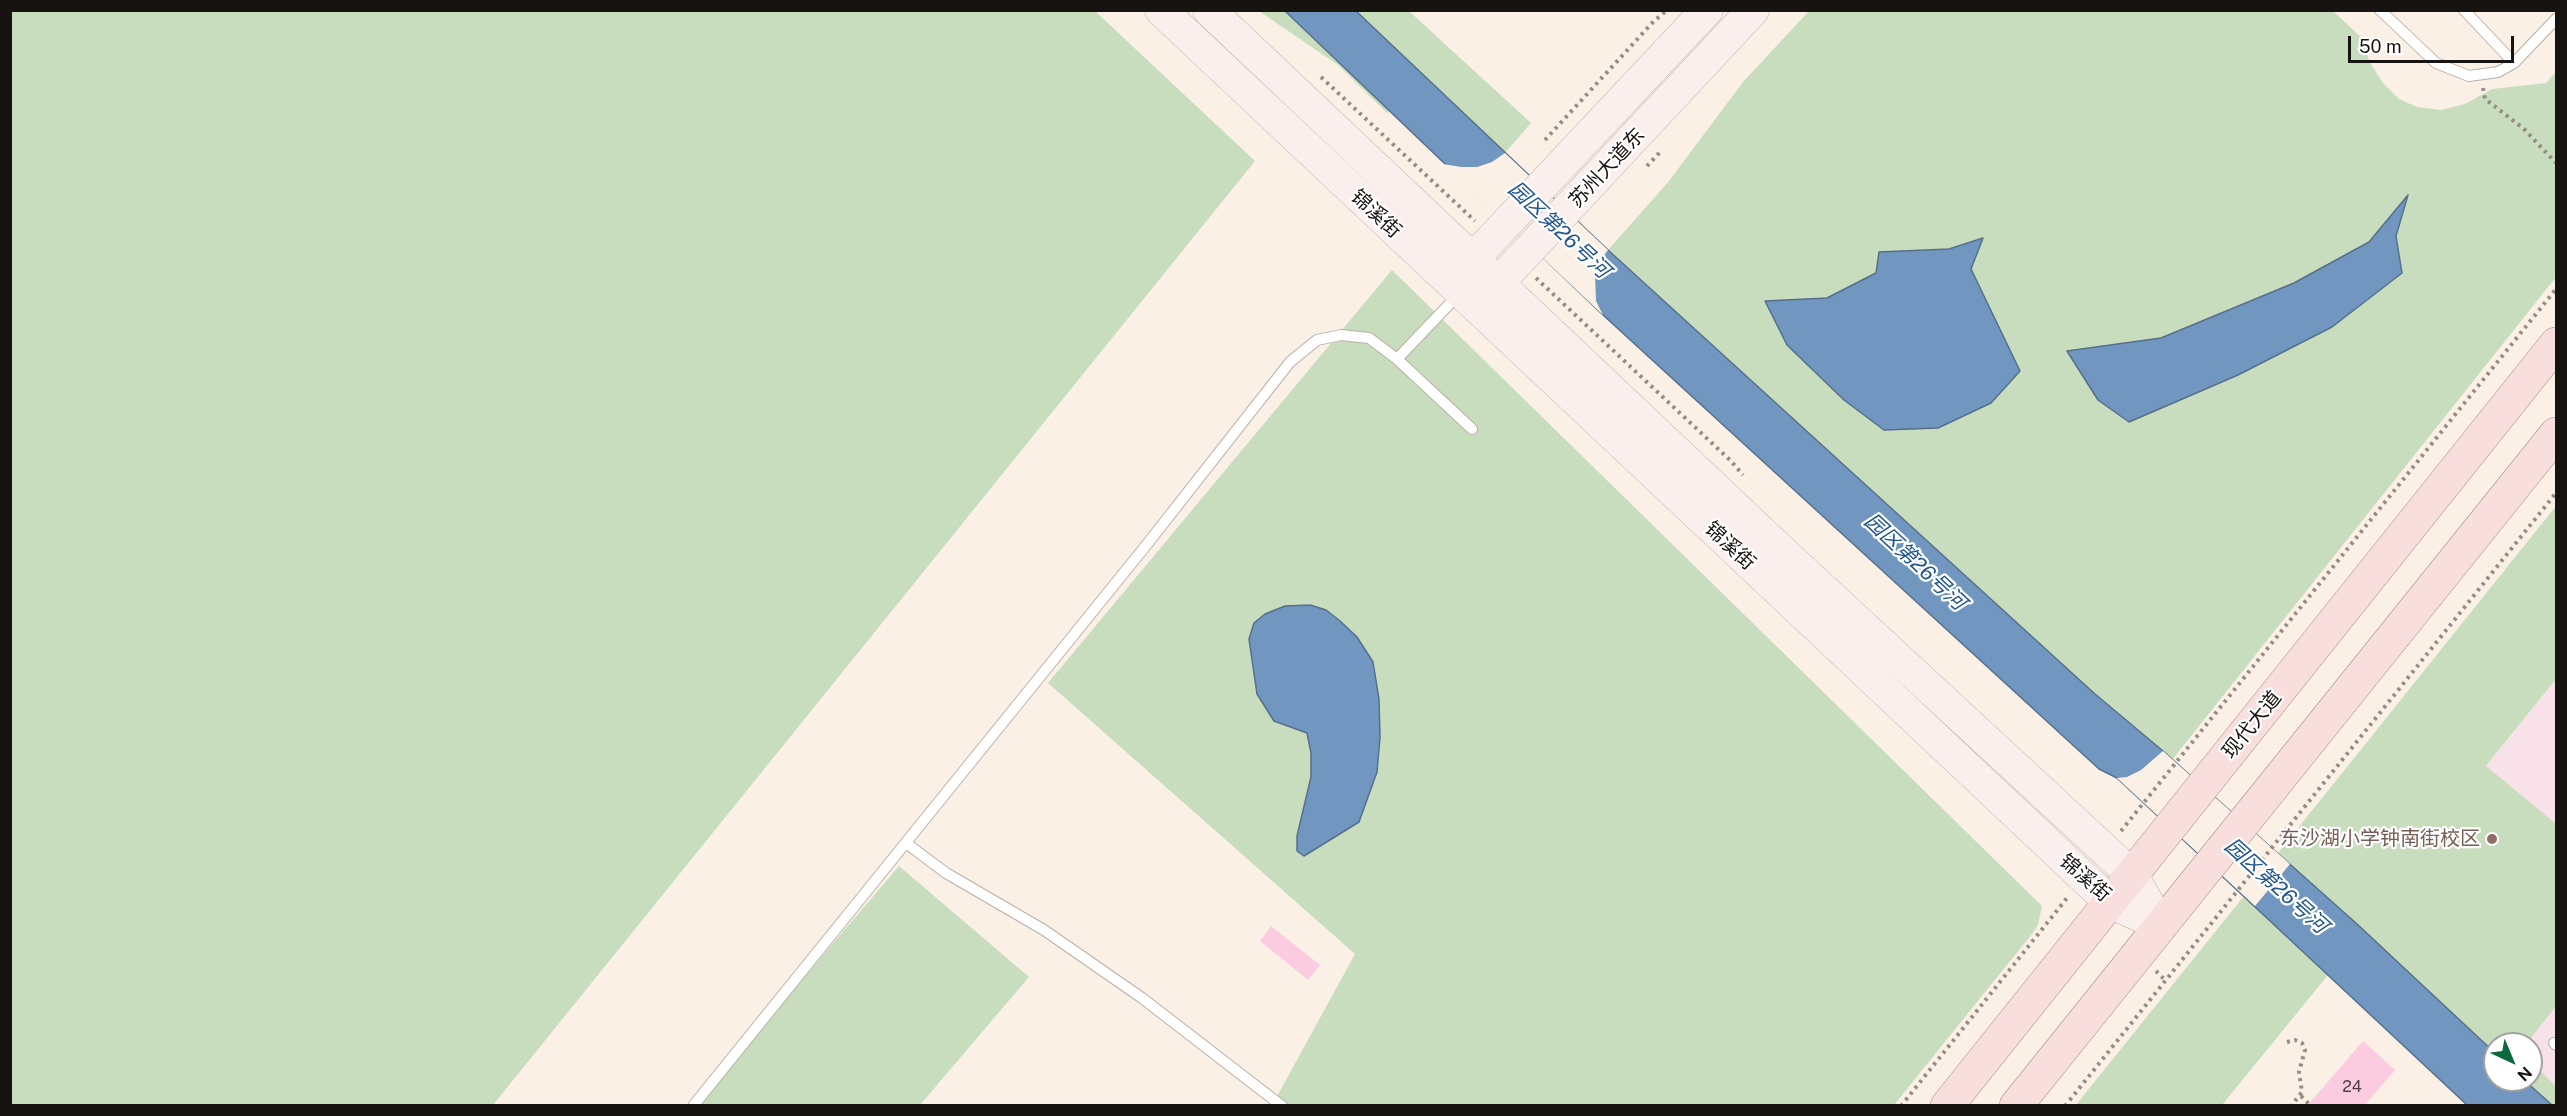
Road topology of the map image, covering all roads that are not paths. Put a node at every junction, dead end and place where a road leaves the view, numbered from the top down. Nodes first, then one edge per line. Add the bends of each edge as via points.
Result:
1 (1161, 10) edge
2 (1209, 10) edge
3 (1707, 10) edge
4 (1753, 10) edge
5 (2464, 10) edge
6 (2383, 11) edge
7 (2556, 19) edge
8 (2514, 63) junction
9 (1472, 260) junction
10 (1499, 282) junction
11 (1461, 292) junction
12 (2556, 344) edge
13 (1397, 359) junction
14 (1472, 429) dead end
15 (2556, 434) edge
16 (906, 843) junction
17 (2132, 875) junction
18 (2110, 902) junction
19 (2160, 925) junction
20 (1276, 1104) edge
21 (693, 1106) edge
22 (1947, 1106) edge
23 (2016, 1106) edge

1 - 11 main road, 锦溪街
2 - 9 main road, 锦溪街
3 - 9 main road, 苏州大道东
4 - 10 main road, 苏州大道东
5 - 8 lane
6 - 8 lane via 2436,63 2469,76 2482,76
7 - 8 lane
9 - 10 main road, 锦溪街
9 - 11 main road, 苏州大道东
10 - 11 main road
10 - 17 main road, 锦溪街 via 1774,544
11 - 13 lane
11 - 18 main road, 锦溪街
12 - 17 main road, 现代大道
13 - 14 lane
13 - 16 lane via 1369,338 1341,335 1317,340 1290,362
15 - 19 main road
16 - 20 lane via 946,873 1063,944 1142,998
16 - 21 lane
17 - 18 main road, 现代大道
17 - 19 main road, 锦溪街
18 - 19 main road, 锦溪街
18 - 22 main road, 现代大道
19 - 23 main road

